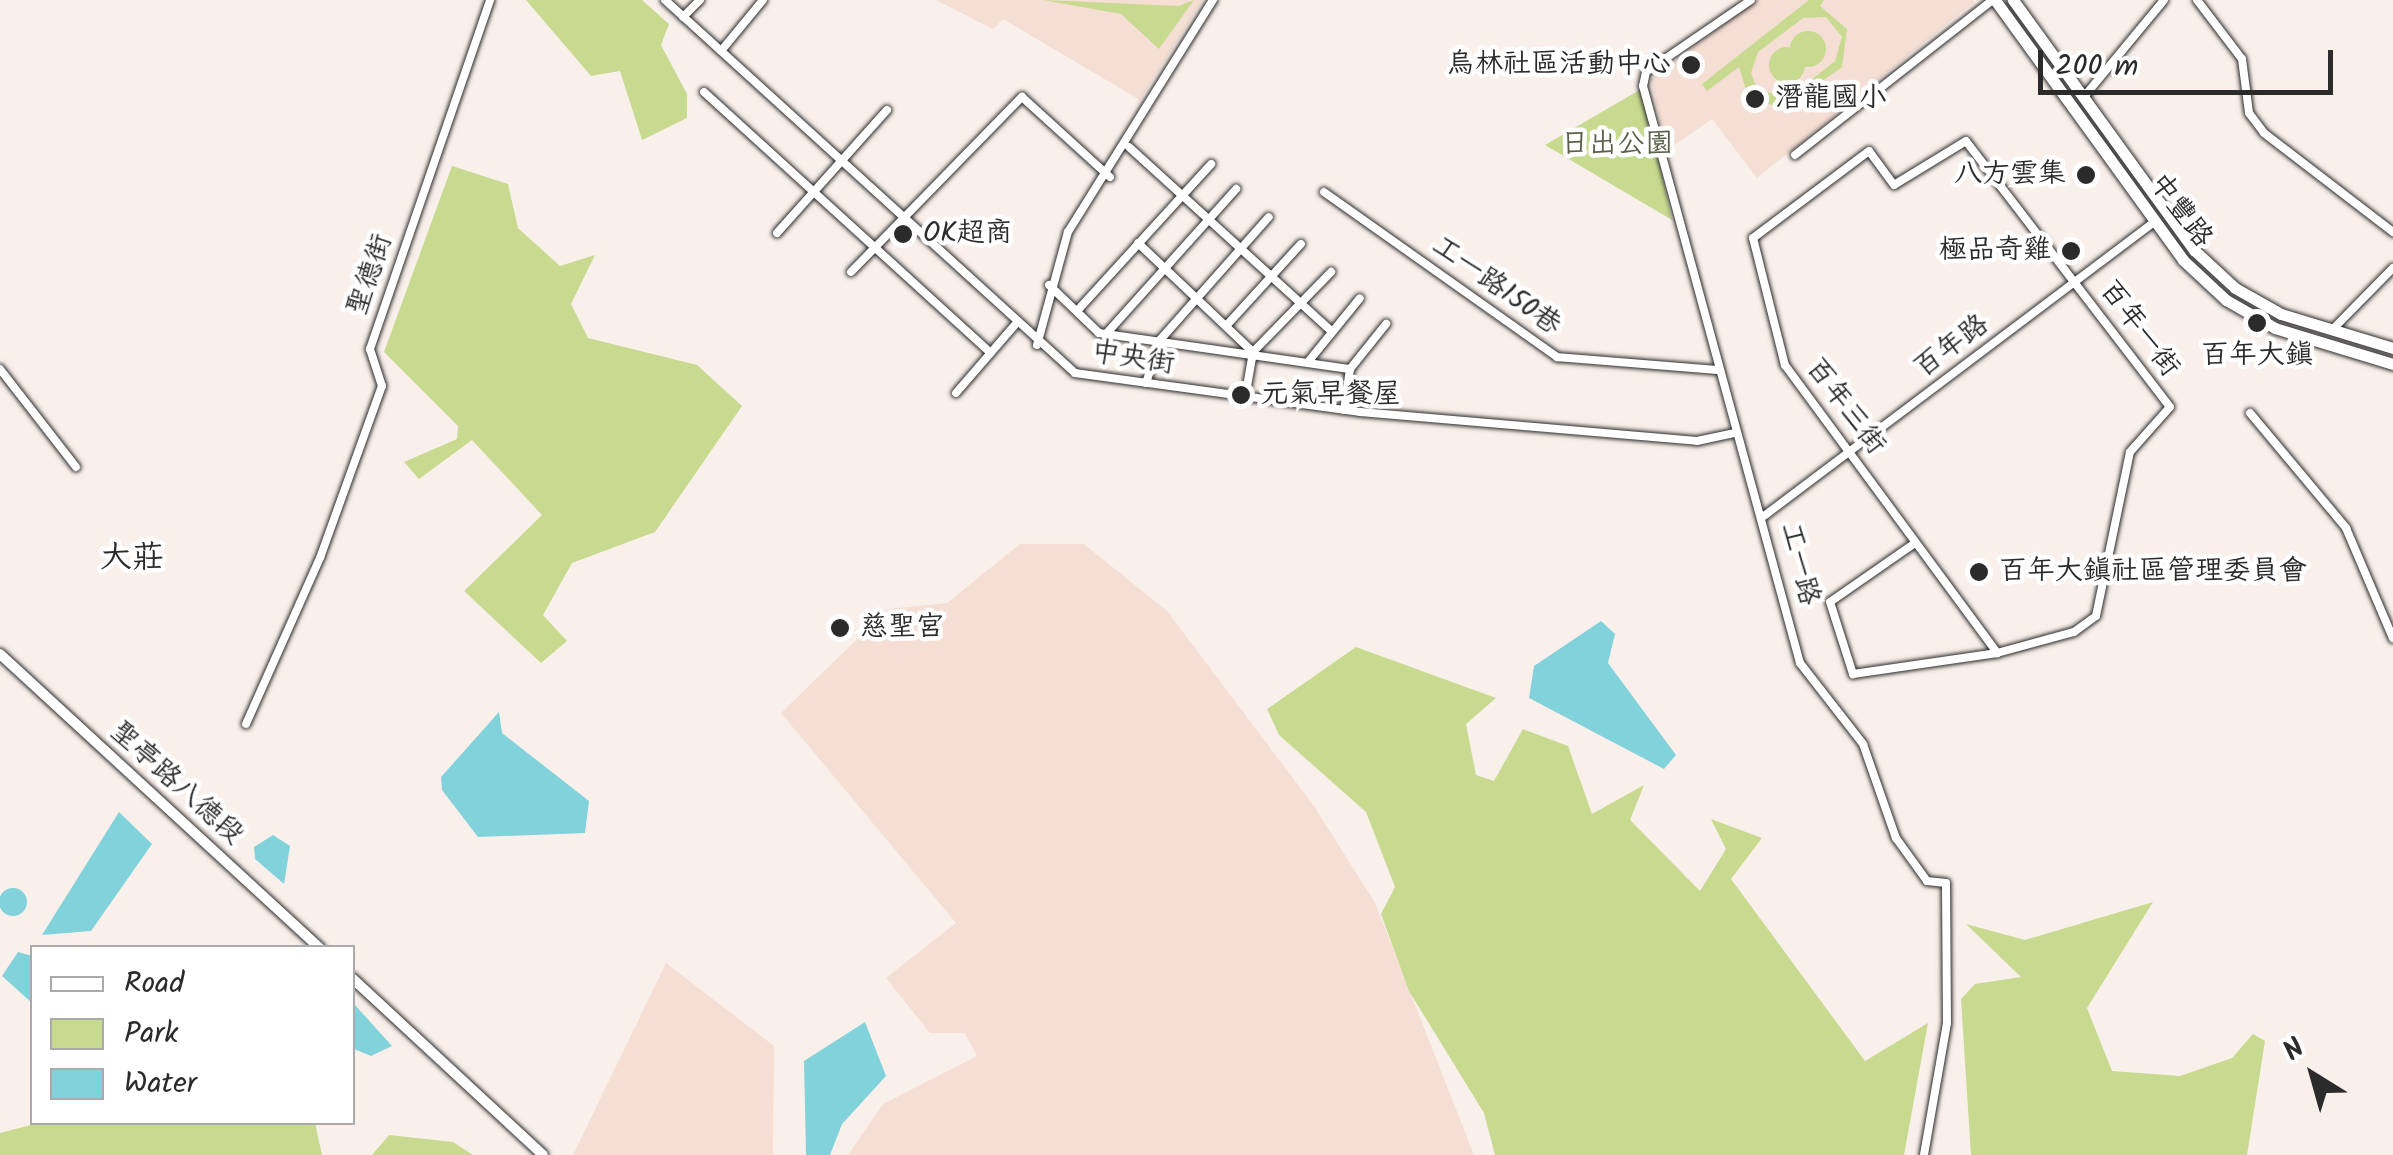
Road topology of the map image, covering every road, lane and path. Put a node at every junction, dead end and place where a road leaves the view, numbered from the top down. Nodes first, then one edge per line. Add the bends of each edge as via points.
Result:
1 (490, 0) edge
2 (665, 0) edge
3 (700, 0) edge
4 (763, 0) edge
5 (1213, 0) edge
6 (1751, 0) edge
7 (1994, 0) edge
8 (2013, 0) edge
9 (2164, 0) edge
10 (2197, 0) edge
11 (683, 17) junction
12 (720, 52) junction
13 (704, 92) dead end
14 (2084, 98) junction
15 (2072, 108) junction
16 (887, 110) dead end
17 (1129, 147) junction
18 (1795, 155) dead end
19 (838, 161) junction
20 (1211, 164) dead end
21 (1110, 177) junction
22 (1823, 186) joint
23 (813, 189) junction
24 (1236, 189) dead end
25 (1324, 192) dead end
26 (1182, 195) junction
27 (2166, 213) junction
28 (1269, 217) dead end
29 (901, 219) junction
30 (1210, 220) junction
31 (2155, 222) junction
32 (777, 232) dead end
33 (2393, 232) edge
34 (1138, 243) junction
35 (1301, 244) dead end
36 (876, 247) junction
37 (1241, 249) junction
38 (2393, 268) edge
39 (1165, 269) junction
40 (851, 272) dead end
41 (1331, 272) dead end
42 (1271, 277) junction
43 (2075, 282) junction
44 (1049, 285) junction
45 (1360, 298) dead end
46 (1196, 299) junction
47 (1302, 304) junction
48 (1077, 311) junction
49 (1386, 324) dead end
50 (1016, 325) junction
51 (1226, 326) junction
52 (2334, 328) junction
53 (1330, 330) junction
54 (1106, 334) junction
55 (1160, 340) junction
56 (1038, 345) junction
57 (2393, 348) edge
58 (988, 350) junction
59 (1253, 352) junction
60 (1308, 362) junction
61 (2393, 364) edge
62 (0, 369) edge
63 (1350, 369) junction
64 (1719, 370) junction
65 (1146, 384) junction
66 (956, 393) dead end
67 (1244, 398) junction
68 (1344, 410) junction
69 (2250, 413) dead end
70 (1735, 433) junction
71 (1851, 451) junction
72 (76, 467) dead end
73 (1764, 516) junction
74 (1915, 542) junction
75 (2393, 638) edge
76 (1997, 652) junction
77 (0, 654) edge
78 (246, 724) dead end
79 (317, 945) edge
80 (355, 981) edge
81 (543, 1155) edge
82 (1924, 1155) edge

1 - 78 street, 聖德街 via 370,349 382,386 320,558
2 - 11 street, 中央街
3 - 11 street
4 - 12 street
5 - 17 street
6 - 64 street, 工一路 via 1646,72 1643,86
7 - 15 main road, 中豐路
7 - 18 street
8 - 14 main road, 中豐路
9 - 14 street
10 - 33 street via 2242,59 2249,113 2264,133
11 - 12 street, 中央街
12 - 19 street, 中央街
13 - 23 street
14 - 15 street
14 - 27 main road, 中豐路
15 - 31 main road, 中豐路
16 - 19 street
17 - 21 street
17 - 26 street
19 - 23 street
19 - 29 street, 中央街
20 - 26 street
21 - 29 street via 1022,98
21 - 44 street via 1068,232
22 - 43 street, 百年一街 via 1870,150 1894,185 1966,141
22 - 71 street, 百年三街 via 1754,238 1785,365
23 - 32 street
23 - 36 street
24 - 30 street
25 - 64 street, 工一路150巷 via 1557,358
26 - 30 street
26 - 34 street
27 - 31 street, 百年路
27 - 52 main road, 中豐路 via 2235,288 2281,314
28 - 37 street
29 - 36 street
29 - 50 street, 中央街
30 - 37 street
30 - 39 street
31 - 43 street, 百年路
31 - 61 main road, 中豐路 via 2226,300 2275,328
34 - 39 street
34 - 48 street
35 - 42 street
36 - 40 street
36 - 58 street
37 - 42 street
37 - 46 street
38 - 52 street
39 - 46 street
39 - 54 street
41 - 47 street
42 - 47 street
42 - 51 street
43 - 71 street, 百年路
43 - 76 street, 百年一街 via 2170,407 2130,452 2096,616 2074,632
44 - 48 street
44 - 56 street
45 - 53 street
46 - 51 street
46 - 55 street
47 - 53 street
47 - 59 street
48 - 54 street
49 - 63 street
50 - 56 street, 中央街
50 - 58 street
51 - 59 street
52 - 57 main road, 中豐路
53 - 60 street
54 - 55 street
55 - 59 street
55 - 65 street
56 - 65 street, 中央街 via 1075,373
58 - 66 street
59 - 60 street
59 - 67 street
60 - 63 street
62 - 72 street
63 - 68 street
64 - 70 street, 工一路
65 - 67 street, 中央街
67 - 68 street, 中央街
68 - 70 street, 中央街 via 1697,440
69 - 75 street via 2346,528
70 - 73 street, 工一路
71 - 73 street, 百年路
71 - 74 street, 百年三街
73 - 82 street, 工一路 via 1800,663 1862,744 1896,838 1927,881 1946,882 1947,1023
74 - 76 street, 百年三街
74 - 76 street via 1830,602 1853,674
77 - 79 street, 聖亭路八德段
80 - 81 street

